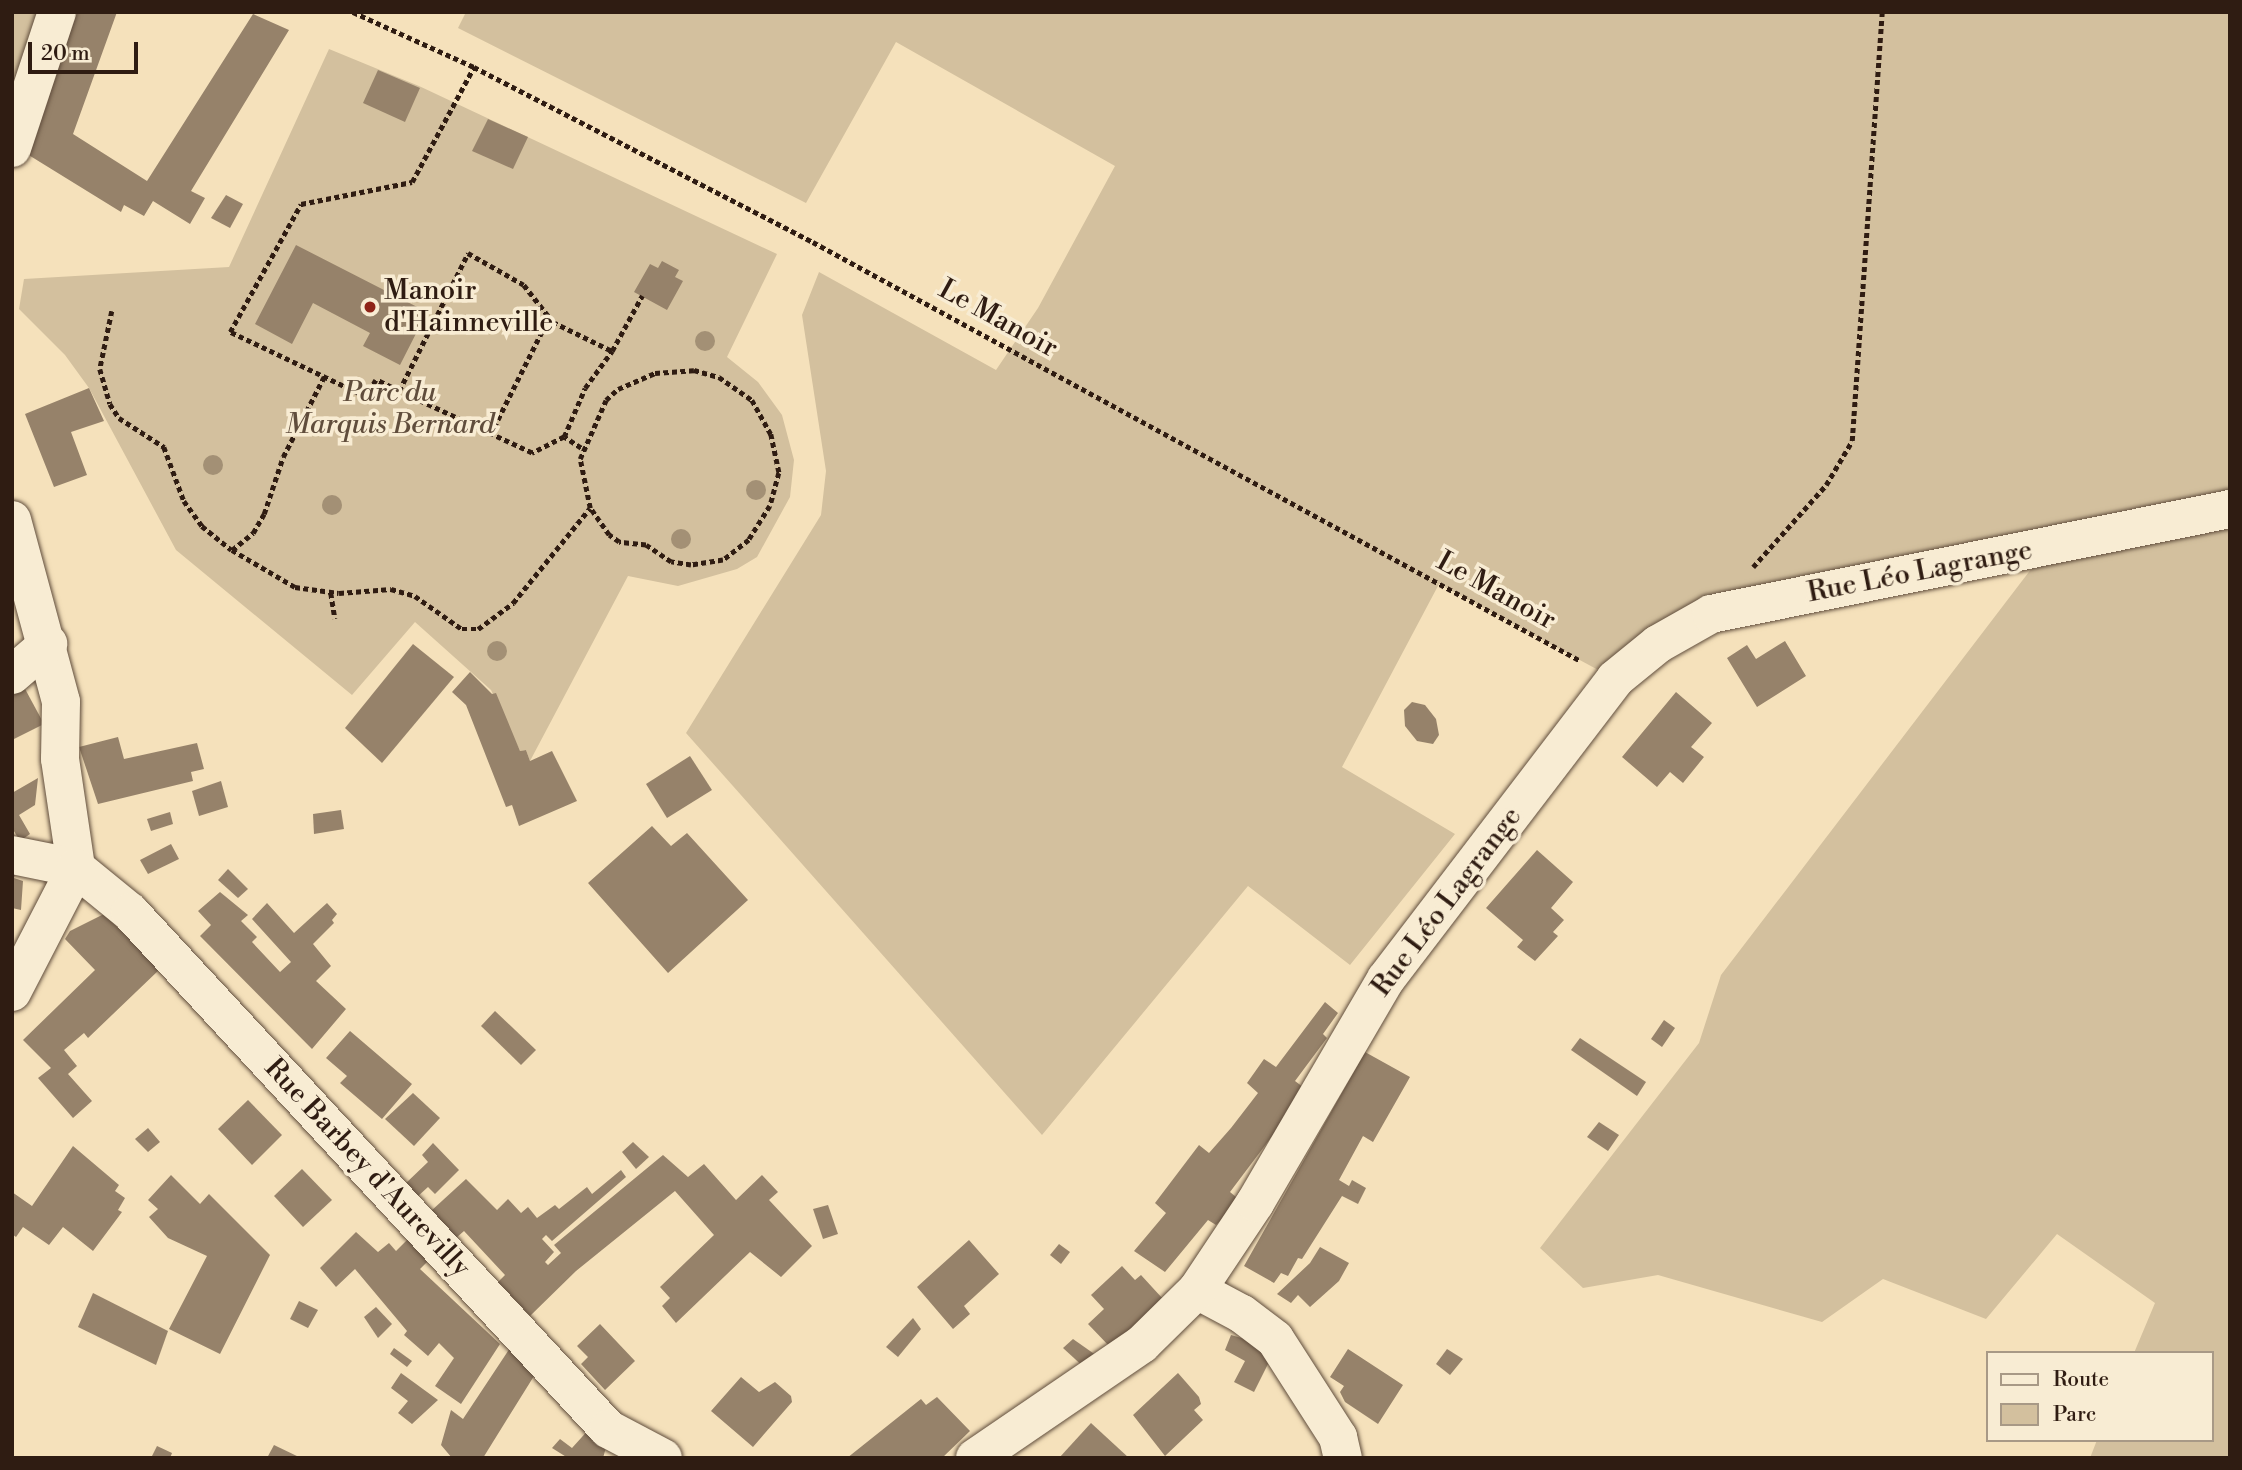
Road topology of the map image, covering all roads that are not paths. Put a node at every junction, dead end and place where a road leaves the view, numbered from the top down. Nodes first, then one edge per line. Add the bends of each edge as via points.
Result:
1 (57, 12) edge
2 (12, 148) edge
3 (2230, 509) edge
4 (12, 520) edge
5 (48, 644) junction
6 (12, 675) edge
7 (12, 855) edge
8 (76, 868) junction
9 (12, 992) edge
10 (1197, 1290) junction
11 (643, 1454) edge
12 (975, 1458) edge
13 (1343, 1458) edge

1 - 2 street
3 - 10 street, Rue Léo Lagrange via 1711,614 1658,644 1615,680 1386,979 1255,1203
4 - 5 street
5 - 6 street
5 - 8 street via 61,702 60,758
7 - 8 street
8 - 9 street
8 - 11 street, Rue Barbey d'Aurevilly via 130,912 608,1429
10 - 12 street, Rue Léo Lagrange via 1142,1344
10 - 13 street via 1242,1314 1275,1339 1338,1437

